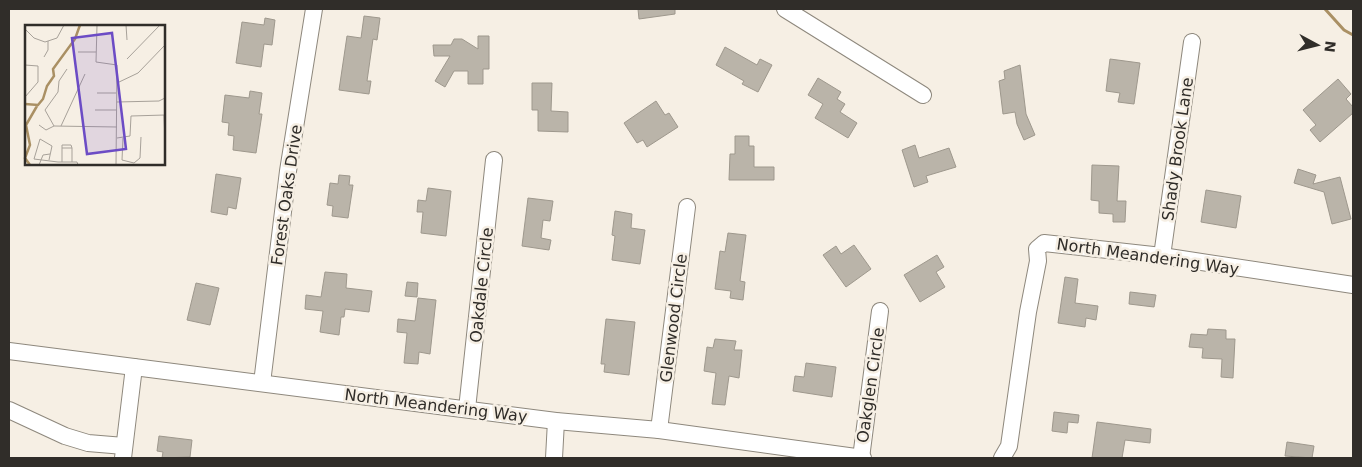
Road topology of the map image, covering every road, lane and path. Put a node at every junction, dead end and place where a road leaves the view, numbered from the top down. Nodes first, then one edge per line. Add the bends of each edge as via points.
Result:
1 (314, 9) edge
2 (785, 9) edge
3 (1192, 42) dead end
4 (923, 95) dead end
5 (494, 160) dead end
6 (687, 207) dead end
7 (1162, 256) junction
8 (1353, 285) edge
9 (880, 312) dead end
10 (9, 351) edge
11 (134, 367) junction
12 (262, 383) junction
13 (9, 410) edge
14 (467, 410) junction
15 (556, 421) junction
16 (660, 430) junction
17 (124, 452) edge
18 (774, 453) edge
19 (554, 458) edge
20 (862, 458) edge
21 (1002, 458) edge

1 - 12 street, Forest Oaks Drive via 288,171
2 - 4 street
3 - 7 street, Shady Brook Lane
5 - 14 street, Oakdale Circle
6 - 16 street, Glenwood Circle
7 - 8 street, North Meandering Way
7 - 21 street, North Meandering Way via 1055,242 1044,243 1037,249 1038,261 1009,446
9 - 20 street, Oakglen Circle
10 - 11 street, North Meandering Way
11 - 12 street, North Meandering Way
11 - 17 street
12 - 14 street, North Meandering Way
13 - 17 street via 65,436
14 - 15 street, North Meandering Way
15 - 16 street, North Meandering Way
15 - 19 street
16 - 18 street, North Meandering Way
18 - 20 street, North Meandering Way

